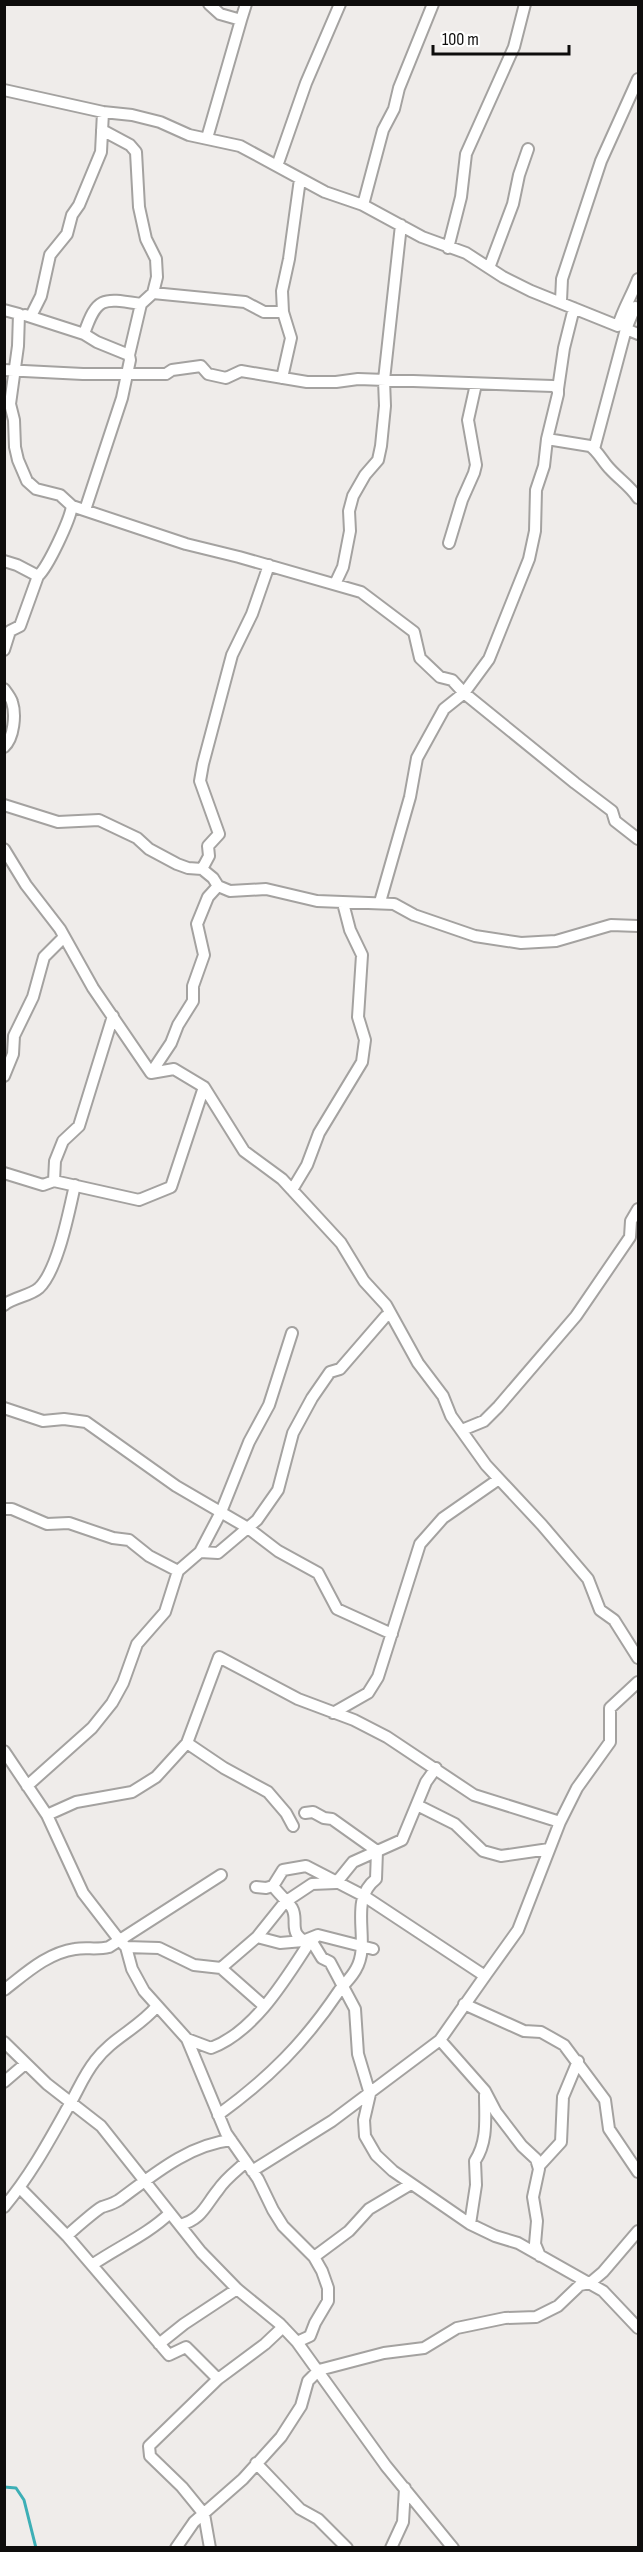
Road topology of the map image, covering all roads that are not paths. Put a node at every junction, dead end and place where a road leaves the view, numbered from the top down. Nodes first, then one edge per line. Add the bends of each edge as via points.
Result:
1 (210, 4) edge
2 (246, 4) edge
3 (339, 4) edge
4 (433, 4) edge
5 (525, 4) edge
6 (241, 20) junction
7 (639, 79) edge
8 (4, 90) edge
9 (103, 112) junction
10 (102, 130) junction
11 (207, 138) junction
12 (528, 149) dead end
13 (277, 166) junction
14 (300, 178) junction
15 (363, 205) junction
16 (401, 225) junction
17 (448, 248) junction
18 (489, 268) junction
19 (639, 279) edge
20 (153, 293) junction
21 (561, 301) junction
22 (141, 304) junction
23 (635, 307) dead end
24 (574, 308) junction
25 (4, 310) edge
26 (283, 312) junction
27 (19, 314) junction
28 (31, 316) junction
29 (626, 329) junction
30 (84, 333) junction
31 (639, 334) edge
32 (129, 355) junction
33 (10, 370) edge
34 (129, 373) junction
35 (282, 378) junction
36 (384, 380) junction
37 (476, 384) junction
38 (558, 389) junction
39 (547, 439) junction
40 (594, 449) junction
41 (639, 498) edge
42 (72, 506) junction
43 (85, 510) junction
44 (449, 543) dead end
45 (4, 561) edge
46 (268, 565) junction
47 (38, 576) junction
48 (335, 584) junction
49 (4, 650) edge
50 (4, 690) edge
51 (464, 693) junction
52 (4, 747) edge
53 (4, 805) edge
54 (639, 839) edge
55 (4, 849) edge
56 (202, 869) junction
57 (218, 886) junction
58 (380, 902) junction
59 (343, 903) junction
60 (639, 926) edge
61 (64, 937) junction
62 (113, 1017) junction
63 (151, 1073) junction
64 (4, 1076) edge
65 (204, 1087) junction
66 (4, 1173) edge
67 (54, 1180) junction
68 (75, 1185) junction
69 (292, 1190) junction
70 (639, 1209) edge
71 (634, 1240) edge
72 (4, 1305) edge
73 (390, 1315) junction
74 (292, 1333) dead end
75 (4, 1408) edge
76 (462, 1430) junction
77 (499, 1479) junction
78 (4, 1509) edge
79 (221, 1512) junction
80 (248, 1528) junction
81 (200, 1552) junction
82 (178, 1571) junction
83 (392, 1634) junction
84 (638, 1653) edge
85 (639, 1682) edge
86 (333, 1713) junction
87 (187, 1743) junction
88 (4, 1751) edge
89 (436, 1768) junction
90 (27, 1786) junction
91 (417, 1805) junction
92 (305, 1813) dead end
93 (47, 1815) junction
94 (560, 1822) junction
95 (293, 1826) dead end
96 (549, 1849) junction
97 (377, 1851) junction
98 (221, 1875) dead end
99 (336, 1883) junction
100 (273, 1886) junction
101 (256, 1887) dead end
102 (364, 1896) junction
103 (285, 1902) junction
104 (257, 1936) junction
105 (306, 1942) junction
106 (123, 1944) junction
107 (367, 1948) junction
108 (221, 1968) junction
109 (485, 1976) junction
110 (343, 1986) junction
111 (4, 1990) edge
112 (464, 2004) junction
113 (157, 2006) junction
114 (264, 2006) junction
115 (187, 2039) junction
116 (440, 2040) junction
117 (4, 2043) edge
118 (578, 2061) junction
119 (25, 2064) junction
120 (4, 2082) edge
121 (485, 2091) junction
122 (370, 2094) junction
123 (70, 2100) junction
124 (218, 2115) junction
125 (231, 2140) junction
126 (249, 2166) junction
127 (539, 2166) junction
128 (639, 2172) edge
129 (146, 2180) junction
130 (411, 2184) junction
131 (20, 2188) junction
132 (4, 2207) edge
133 (170, 2213) junction
134 (470, 2224) junction
135 (180, 2225) junction
136 (639, 2231) edge
137 (67, 2236) junction
138 (540, 2256) junction
139 (314, 2257) junction
140 (92, 2265) junction
141 (590, 2283) junction
142 (237, 2289) junction
143 (283, 2327) junction
144 (639, 2328) edge
145 (297, 2342) junction
146 (159, 2344) junction
147 (319, 2370) junction
148 (218, 2379) junction
149 (256, 2463) junction
150 (405, 2488) junction
151 (204, 2514) junction
152 (176, 2547) edge
153 (210, 2547) edge
154 (348, 2547) edge
155 (391, 2547) edge
156 (453, 2547) edge

1 - 6 street via 220,14
2 - 6 street
3 - 13 street
4 - 15 street via 383,130
5 - 17 street via 514,47 466,154 461,198
6 - 11 street
7 - 21 street via 601,161 562,279
8 - 9 street
9 - 10 street
9 - 11 street via 132,115
10 - 20 street via 136,152 139,207 146,240 156,259
10 - 28 street via 101,152 67,234 50,255 41,296
11 - 13 street via 240,146
12 - 18 street
13 - 14 street
14 - 15 street via 325,192
14 - 26 street via 282,291
15 - 16 street
16 - 17 street
16 - 36 street
17 - 18 street via 466,253
18 - 21 street via 531,291
19 - 24 street via 618,326
20 - 22 street
20 - 26 street via 245,302 264,312
21 - 24 street
22 - 30 street via 105,301 97,305
22 - 32 street
23 - 29 street
24 - 38 street
25 - 27 street
26 - 35 street via 291,338
27 - 28 street
27 - 33 street
28 - 30 street
29 - 31 street
29 - 40 street
30 - 32 street
32 - 34 street
33 - 34 street
33 - 42 street via 15,447 27,481 36,489 60,495
34 - 35 street via 166,374 201,366 217,377 230,377 241,371
34 - 43 street
35 - 36 street via 307,382
36 - 37 street
36 - 48 street via 386,406 378,460 353,496 343,567
37 - 38 street via 548,385
37 - 44 street via 468,420 476,465
38 - 39 street
39 - 40 street
39 - 51 street via 536,490 535,531 529,559 489,659
40 - 41 street
42 - 43 street
42 - 47 street
43 - 46 street via 186,544
45 - 47 street
46 - 48 street
46 - 56 street via 252,614 232,655 203,764 200,781 219,834 208,846 209,856
47 - 49 street via 20,626 10,631
48 - 51 street via 361,592 414,632 420,658
50 - 52 street via 12,701 13,724 10,742
51 - 54 street via 612,811 615,821
51 - 58 street via 444,709 417,758
53 - 56 street via 58,822 99,820 177,864
55 - 61 street
56 - 57 street
57 - 59 street via 230,891 266,889
57 - 63 street via 208,897 196,924 204,955 193,986 193,1001
58 - 59 street
58 - 60 street via 475,936 521,943 556,941 611,925
59 - 69 street via 362,955 358,1017 365,1040 362,1062 319,1133
61 - 62 street
61 - 64 street via 44,957 33,997 14,1036 13,1054
62 - 63 street
62 - 67 street via 79,1126 63,1141 55,1161
63 - 65 street via 174,1069
65 - 68 street via 171,1187 139,1200
65 - 69 street via 244,1151
66 - 67 street via 43,1185
67 - 68 street
68 - 72 street via 66,1228 47,1276 38,1289
69 - 73 street via 341,1243
70 - 71 street via 631,1221
71 - 76 street via 576,1316 498,1407 484,1421
73 - 76 street
73 - 80 street via 340,1369 330,1372 312,1398 293,1433 278,1490
74 - 79 street via 269,1405 249,1442
75 - 79 street via 43,1421 86,1422 153,1471
76 - 77 street
77 - 83 street via 443,1518 420,1544
77 - 84 street via 588,1579 600,1610 614,1620
78 - 82 street via 47,1524 69,1522 129,1540
79 - 80 street
79 - 81 street
80 - 81 street via 218,1553
80 - 83 street via 278,1551 318,1573 337,1609
81 - 82 street
82 - 90 street via 165,1612 137,1644 112,1703 92,1728
83 - 86 street via 378,1677 368,1693
85 - 94 street via 610,1708 610,1742 577,1788
86 - 87 street via 298,1700 219,1657
86 - 89 street via 387,1737
87 - 93 street via 156,1777 132,1792 76,1802
87 - 95 street via 268,1792
88 - 90 street
89 - 91 street
89 - 94 street via 474,1795
90 - 93 street
91 - 96 street via 455,1824 483,1851 501,1856
91 - 97 street via 402,1840
92 - 97 street via 332,1820
93 - 106 street via 83,1893
94 - 96 street
96 - 109 street via 518,1930
97 - 99 street via 353,1862
97 - 102 street via 376,1880
98 - 106 street
99 - 100 street via 306,1866 283,1870
99 - 102 street
99 - 103 street via 312,1884
100 - 101 street
100 - 103 street
102 - 107 street via 361,1904
102 - 109 street
103 - 104 street
103 - 105 street via 293,1909 293,1927
104 - 105 street via 280,1943
104 - 108 street
105 - 107 street via 318,1935
105 - 110 street via 330,1962
105 - 114 street
106 - 108 street via 159,1948 194,1965
106 - 111 street via 97,1950 76,1948 58,1954
106 - 113 street via 144,1991
107 - 110 street
108 - 114 street
109 - 112 street
110 - 122 street via 355,2009 358,2054
110 - 124 street via 316,2025 272,2073
112 - 116 street
112 - 118 street via 524,2031 542,2032 564,2045
113 - 115 street
113 - 123 street via 146,2020 107,2047
114 - 115 street via 251,2022 212,2048
115 - 124 street
116 - 121 street
116 - 122 street
117 - 119 street
118 - 127 street via 563,2097 561,2142
118 - 128 street via 605,2100 609,2129
119 - 120 street
119 - 123 street
121 - 127 street via 496,2112
121 - 134 street via 483,2144 475,2161
122 - 126 street via 332,2121
122 - 130 street via 365,2136 376,2155
123 - 129 street via 102,2126
123 - 131 street via 39,2161
124 - 125 street
125 - 126 street
125 - 129 street via 200,2146
126 - 135 street via 216,2191 196,2219
126 - 139 street via 283,2226
127 - 138 street via 533,2197 535,2244
129 - 133 street
129 - 137 street via 118,2201 101,2208
130 - 134 street
130 - 139 street via 369,2209 349,2231
131 - 132 street
131 - 137 street
133 - 135 street
133 - 140 street via 155,2228
134 - 138 street
135 - 142 street
136 - 141 street
137 - 140 street
138 - 141 street
139 - 145 street via 328,2288 328,2301 310,2336
140 - 146 street
141 - 144 street
141 - 147 street via 580,2285 558,2306 536,2317 505,2318 457,2328 424,2348 384,2353
142 - 143 street
142 - 146 street
143 - 145 street
143 - 148 street
145 - 147 street
146 - 148 street via 169,2355 186,2347
147 - 149 street via 308,2381 301,2406 281,2437
147 - 150 street
148 - 151 street via 149,2446 150,2456
149 - 151 street
149 - 154 street via 300,2509 318,2519
150 - 155 street via 403,2522
150 - 156 street
151 - 152 street
151 - 153 street

